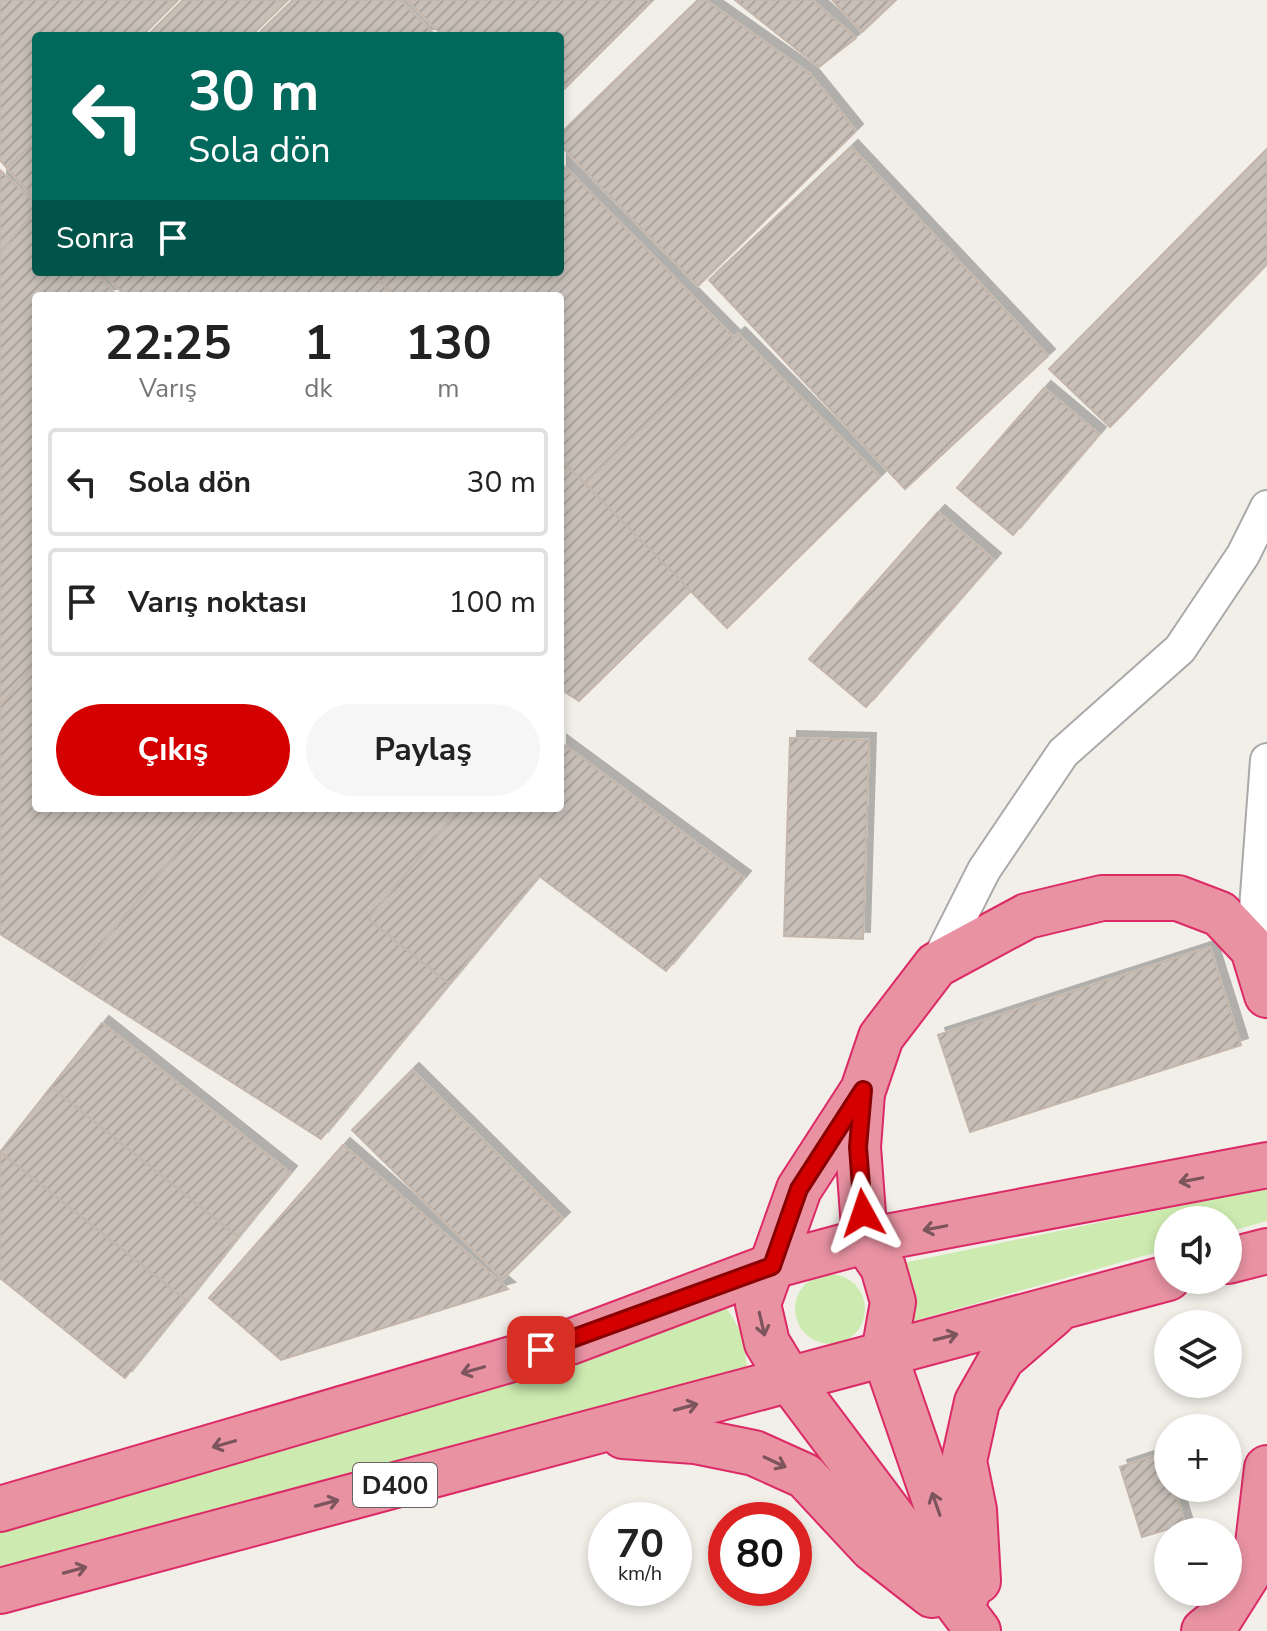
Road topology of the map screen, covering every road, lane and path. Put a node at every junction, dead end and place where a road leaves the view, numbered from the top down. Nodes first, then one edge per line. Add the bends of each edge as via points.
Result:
1 (1267, 507) edge
2 (1267, 760) edge
3 (1253, 949) junction
4 (936, 965) junction
5 (1267, 995) edge
6 (863, 1090) junction
7 (1267, 1165) edge
8 (865, 1241) junction
9 (1267, 1251) edge
10 (1242, 1257) edge
11 (772, 1266) junction
12 (1154, 1282) edge
13 (1061, 1307) junction
14 (884, 1353) junction
15 (789, 1379) junction
16 (588, 1434) junction
17 (1267, 1468) edge
18 (0, 1509) edge
19 (1262, 1564) edge
20 (0, 1591) edge
21 (979, 1631) edge
22 (1204, 1631) edge

1 - 4 lane via 1243,555 1180,649 1063,753 984,870
2 - 3 lane
3 - 4 highway via 1220,914 1178,898 1102,898 1027,916
3 - 5 highway
4 - 6 highway via 881,1037
6 - 8 highway via 858,1147
6 - 11 highway via 799,1189
7 -> 8 highway
8 - 11 highway
8 - 14 highway via 883,1267 893,1302
9 - 10 highway
11 -> 15 highway via 758,1304 767,1343
11 -> 18 highway via 570,1342
12 - 13 highway, D400
14 -> 13 highway, D400
13 - 21 highway via 1002,1358 977,1402 964,1461 974,1510
14 - 15 highway, D400
21 -> 14 highway
16 -> 15 highway, D400
15 - 21 highway
20 -> 16 highway, D400
16 -> 21 highway via 695,1441 754,1453 805,1476 872,1548
17 - 19 highway
19 - 22 highway

